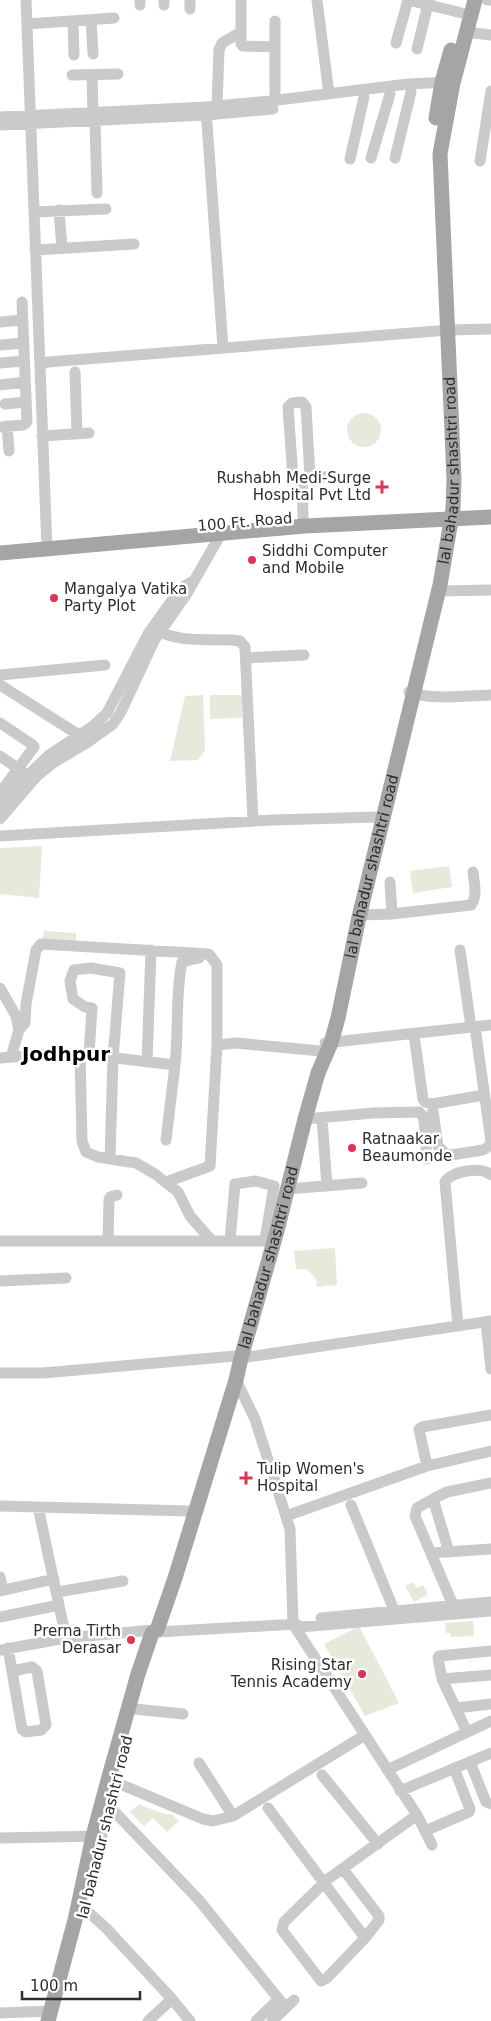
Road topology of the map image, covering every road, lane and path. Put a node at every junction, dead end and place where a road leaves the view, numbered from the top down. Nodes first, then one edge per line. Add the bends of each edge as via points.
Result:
1 (26, 0) edge
2 (241, 0) edge
3 (317, 0) edge
4 (408, 0) edge
5 (475, 0) edge
6 (487, 0) edge
7 (491, 0) edge
8 (428, 2) edge
9 (463, 6) edge
10 (114, 18) dead end
11 (92, 20) junction
12 (73, 21) junction
13 (275, 21) dead end
14 (27, 24) junction
15 (241, 32) junction
16 (466, 32) junction
17 (491, 35) edge
18 (74, 42) junction
19 (92, 42) junction
20 (396, 42) dead end
21 (275, 47) junction
22 (417, 49) dead end
23 (93, 54) dead end
24 (74, 55) dead end
25 (118, 74) dead end
26 (72, 75) dead end
27 (92, 75) junction
28 (447, 86) junction
29 (491, 91) edge
30 (411, 92) junction
31 (329, 94) junction
32 (390, 94) junction
33 (364, 97) junction
34 (275, 101) junction
35 (210, 109) junction
36 (0, 117) edge
37 (94, 117) junction
38 (30, 120) junction
39 (0, 125) edge
40 (371, 158) dead end
41 (395, 158) dead end
42 (350, 159) dead end
43 (480, 161) dead end
44 (97, 193) dead end
45 (106, 208) dead end
46 (59, 210) junction
47 (34, 212) junction
48 (134, 244) dead end
49 (62, 248) junction
50 (35, 250) junction
51 (22, 302) dead end
52 (22, 320) junction
53 (0, 322) edge
54 (491, 328) edge
55 (444, 330) junction
56 (23, 344) junction
57 (0, 345) edge
58 (223, 348) junction
59 (24, 361) junction
60 (0, 363) edge
61 (40, 366) junction
62 (74, 372) dead end
63 (25, 382) junction
64 (0, 385) edge
65 (26, 402) junction
66 (5, 404) dead end
67 (4, 426) edge
68 (42, 436) junction
69 (308, 441) junction
70 (291, 442) junction
71 (9, 451) dead end
72 (326, 477) dead end
73 (297, 478) junction
74 (491, 508) edge
75 (448, 514) junction
76 (303, 517) junction
77 (491, 517) edge
78 (220, 528) junction
79 (0, 543) edge
80 (47, 544) junction
81 (0, 553) edge
82 (491, 590) edge
83 (439, 591) junction
84 (156, 629) junction
85 (304, 655) dead end
86 (246, 658) junction
87 (105, 665) dead end
88 (0, 675) edge
89 (0, 685) edge
90 (412, 694) junction
91 (491, 695) edge
92 (0, 723) edge
93 (79, 735) junction
94 (0, 756) edge
95 (24, 772) junction
96 (8, 783) edge
97 (0, 793) edge
98 (0, 805) edge
99 (380, 818) junction
100 (0, 819) edge
101 (253, 822) junction
102 (0, 836) edge
103 (473, 872) dead end
104 (390, 882) dead end
105 (392, 914) junction
106 (359, 915) junction
107 (151, 950) junction
108 (460, 950) dead end
109 (199, 958) dead end
110 (0, 988) edge
111 (491, 1025) edge
112 (473, 1027) junction
113 (19, 1030) junction
114 (414, 1034) junction
115 (217, 1045) junction
116 (325, 1045) junction
117 (85, 1054) junction
118 (6, 1058) edge
119 (113, 1058) junction
120 (147, 1062) junction
121 (175, 1065) junction
122 (484, 1095) junction
123 (432, 1104) junction
124 (322, 1118) junction
125 (304, 1119) junction
126 (166, 1140) dead end
127 (110, 1159) junction
128 (427, 1159) dead end
129 (491, 1175) edge
130 (166, 1182) junction
131 (362, 1183) dead end
132 (327, 1186) junction
133 (287, 1189) junction
134 (116, 1195) dead end
135 (0, 1241) edge
136 (108, 1241) junction
137 (212, 1241) junction
138 (230, 1241) junction
139 (269, 1241) junction
140 (66, 1278) dead end
141 (0, 1281) edge
142 (489, 1322) edge
143 (458, 1326) junction
144 (238, 1357) junction
145 (491, 1369) edge
146 (0, 1372) edge
147 (236, 1380) junction
148 (491, 1415) edge
149 (491, 1451) edge
150 (427, 1466) junction
151 (491, 1483) edge
152 (433, 1499) junction
153 (351, 1505) dead end
154 (0, 1506) edge
155 (38, 1507) junction
156 (189, 1511) junction
157 (286, 1516) junction
158 (491, 1549) edge
159 (449, 1552) junction
160 (430, 1554) junction
161 (0, 1577) edge
162 (54, 1579) junction
163 (123, 1581) dead end
164 (2, 1590) edge
165 (57, 1592) junction
166 (491, 1602) edge
167 (59, 1605) junction
168 (453, 1605) junction
169 (394, 1610) junction
170 (491, 1611) edge
171 (0, 1617) edge
172 (294, 1624) junction
173 (155, 1631) junction
174 (66, 1638) junction
175 (4, 1649) edge
176 (491, 1651) edge
177 (12, 1671) junction
178 (491, 1675) edge
179 (442, 1679) junction
180 (491, 1704) edge
181 (135, 1708) junction
182 (456, 1708) junction
183 (183, 1714) dead end
184 (491, 1721) edge
185 (467, 1732) junction
186 (365, 1735) junction
187 (491, 1753) edge
188 (470, 1762) junction
189 (200, 1763) dead end
190 (454, 1768) junction
191 (387, 1770) junction
192 (322, 1775) dead end
193 (115, 1782) junction
194 (400, 1791) junction
195 (491, 1804) edge
196 (109, 1806) junction
197 (268, 1808) dead end
198 (417, 1815) junction
199 (233, 1816) junction
200 (425, 1831) junction
201 (97, 1836) junction
202 (0, 1838) edge
203 (378, 1844) junction
204 (432, 1845) dead end
205 (342, 1869) junction
206 (325, 1884) junction
207 (85, 1908) junction
208 (365, 1938) junction
209 (172, 1999) junction
210 (287, 2002) junction
211 (0, 2013) edge
212 (51, 2018) edge
213 (148, 2021) edge
214 (190, 2021) edge
215 (256, 2021) edge
216 (272, 2021) edge

1 - 14 street
2 - 15 street
3 - 31 street
4 - 8 street
4 - 20 street
5 - 16 main road
6 - 7 street
8 - 9 street
8 - 22 street
9 - 28 main road
10 - 11 street
11 - 12 street
11 - 19 street
12 - 14 street
12 - 18 street
13 - 21 street
14 - 38 street
15 - 21 street via 243,46
15 - 35 street via 228,39 219,50
16 - 17 street
16 - 28 main road
18 - 19 street
18 - 24 street
19 - 23 street
21 - 34 street
25 - 27 street
26 - 27 street
27 - 37 street
28 - 30 street
28 - 31 street
28 - 55 main road, lal bahadur shashtri road via 440,154
29 - 43 street
30 - 32 street
30 - 41 street
31 - 34 street
32 - 33 street
32 - 40 street
33 - 35 street
33 - 42 street
34 - 35 street
35 - 37 street
35 - 58 street
36 - 38 street
37 - 38 street
37 - 44 street
38 - 39 street
38 - 47 street
45 - 46 street
46 - 47 street
46 - 49 street
47 - 50 street
48 - 49 street
49 - 50 street
50 - 61 street
51 - 52 street
52 - 53 street
52 - 56 street
54 - 55 street
55 - 58 street
55 - 75 main road, lal bahadur shashtri road via 454,479
56 - 57 street
56 - 59 street
58 - 61 street via 48,362
59 - 60 street
59 - 63 street
61 - 68 street
62 - 68 street via 83,433
63 - 64 street
63 - 65 street
65 - 66 street
65 - 67 street via 26,424
67 - 71 street
68 - 80 street
69 - 70 street
69 - 70 street via 306,406 302,402 288,407
69 - 73 street
70 - 73 street
72 - 73 street
73 - 76 street
74 - 75 main road, 100 Ft. Road
75 - 76 main road, 100 Ft. Road
75 - 77 main road, 100 Ft. Road
75 - 78 main road, 100 Ft. Road via 420,519
75 - 83 main road, lal bahadur shashtri road
75 - 90 main road
76 - 78 main road, 100 Ft. Road
78 - 80 main road, 100 Ft. Road
78 - 84 street via 193,581 180,589
79 - 80 main road, 100 Ft. Road
80 - 81 main road
82 - 83 street
83 - 90 main road, lal bahadur shashtri road
84 - 86 street via 177,638 240,641 246,647
84 - 93 street via 107,713
84 - 100 street via 113,724 37,776
85 - 86 street
86 - 101 street
87 - 88 street
89 - 93 street
90 - 91 street
90 - 99 main road, lal bahadur shashtri road
92 - 95 street via 33,746
93 - 95 street
94 - 95 street
95 - 96 street
96 - 97 street
96 - 98 street
99 - 101 street
99 - 106 main road, lal bahadur shashtri road
99 - 116 main road via 355,907
101 - 102 street
103 - 105 street via 476,892 472,905
104 - 105 street
105 - 106 street
106 - 116 main road, lal bahadur shashtri road
107 - 113 street via 41,944 36,950 25,1023
107 - 115 street via 209,954 213,957 216,965
107 - 120 street
108 - 112 street
109 - 121 street via 182,962
110 - 113 street via 16,1016
111 - 112 street
112 - 114 street
112 - 122 street
113 - 118 street
114 - 116 street
114 - 123 street via 423,1099
115 - 116 street
115 - 130 street via 210,1166
116 - 125 main road, lal bahadur shashtri road
116 - 139 main road via 313,1067
117 - 118 street
117 - 119 street
117 - 119 street via 92,1008 73,999 70,981 74,970 91,968 120,974
117 - 127 street via 82,1141 86,1152
119 - 120 street
119 - 127 street
120 - 121 street
121 - 126 street
122 - 123 street
122 - 123 street via 491,1141 484,1150 451,1155 442,1151 438,1146
124 - 125 street
124 - 128 street via 419,1112 424,1121
124 - 132 street
125 - 133 main road, lal bahadur shashtri road
127 - 130 street via 136,1163
129 - 143 street via 482,1170 456,1172 445,1182
130 - 137 street via 178,1192 190,1216
131 - 132 street
132 - 133 street
133 - 139 main road, lal bahadur shashtri road
134 - 136 street via 109,1200
135 - 136 street
136 - 137 street
137 - 138 street
138 - 139 street
138 - 139 street via 235,1184 256,1181 274,1186
139 - 144 main road, lal bahadur shashtri road
140 - 141 street
142 - 143 street
142 - 145 street
143 - 144 street
144 - 146 street via 53,1372
144 - 147 main road, lal bahadur shashtri road
144 - 156 main road
147 - 157 street via 255,1419
147 - 173 main road, lal bahadur shashtri road via 192,1525
148 - 150 street via 419,1429
149 - 150 street
150 - 157 street
151 - 152 street via 447,1492
152 - 159 street
152 - 160 street via 415,1512
153 - 169 street
154 - 155 street
155 - 156 street
155 - 162 street
156 - 173 main road
157 - 172 street via 290,1529
158 - 159 street
159 - 160 street
160 - 168 street
161 - 164 street
162 - 164 street
162 - 165 street
163 - 165 street
165 - 167 street
166 - 168 street
167 - 171 street
167 - 174 street
168 - 169 street
169 - 172 street via 300,1620
170 - 172 street via 300,1627
172 - 173 street
172 - 186 street
173 - 174 street
173 - 181 main road, lal bahadur shashtri road
173 - 201 main road via 138,1674
174 - 175 street
175 - 177 street
176 - 179 street via 439,1656
177 - 177 street via 22,1729 26,1732 41,1730 46,1725 37,1671 32,1667
178 - 179 street
179 - 182 street
180 - 182 street
181 - 183 street
181 - 193 main road, lal bahadur shashtri road
182 - 185 street
184 - 185 street
185 - 191 street
186 - 191 street
186 - 199 street
187 - 188 street
188 - 190 street
188 - 195 street via 486,1802
189 - 199 street
190 - 194 street
190 - 200 street via 469,1812
191 - 194 street
192 - 203 street
193 - 196 main road, lal bahadur shashtri road
193 - 199 street via 203,1820
194 - 198 street
196 - 201 main road, lal bahadur shashtri road
196 - 210 street via 198,1899
197 - 206 street
198 - 200 street
198 - 203 street
200 - 204 street
201 - 202 street
201 - 207 main road, lal bahadur shashtri road
201 - 212 main road
203 - 205 street
205 - 206 street
205 - 208 street via 379,1916
206 - 208 street
206 - 208 street via 284,1922 282,1930 323,1981
207 - 209 street
207 - 212 main road, lal bahadur shashtri road
209 - 213 street
209 - 214 street
210 - 215 street
210 - 216 street
211 - 212 street

